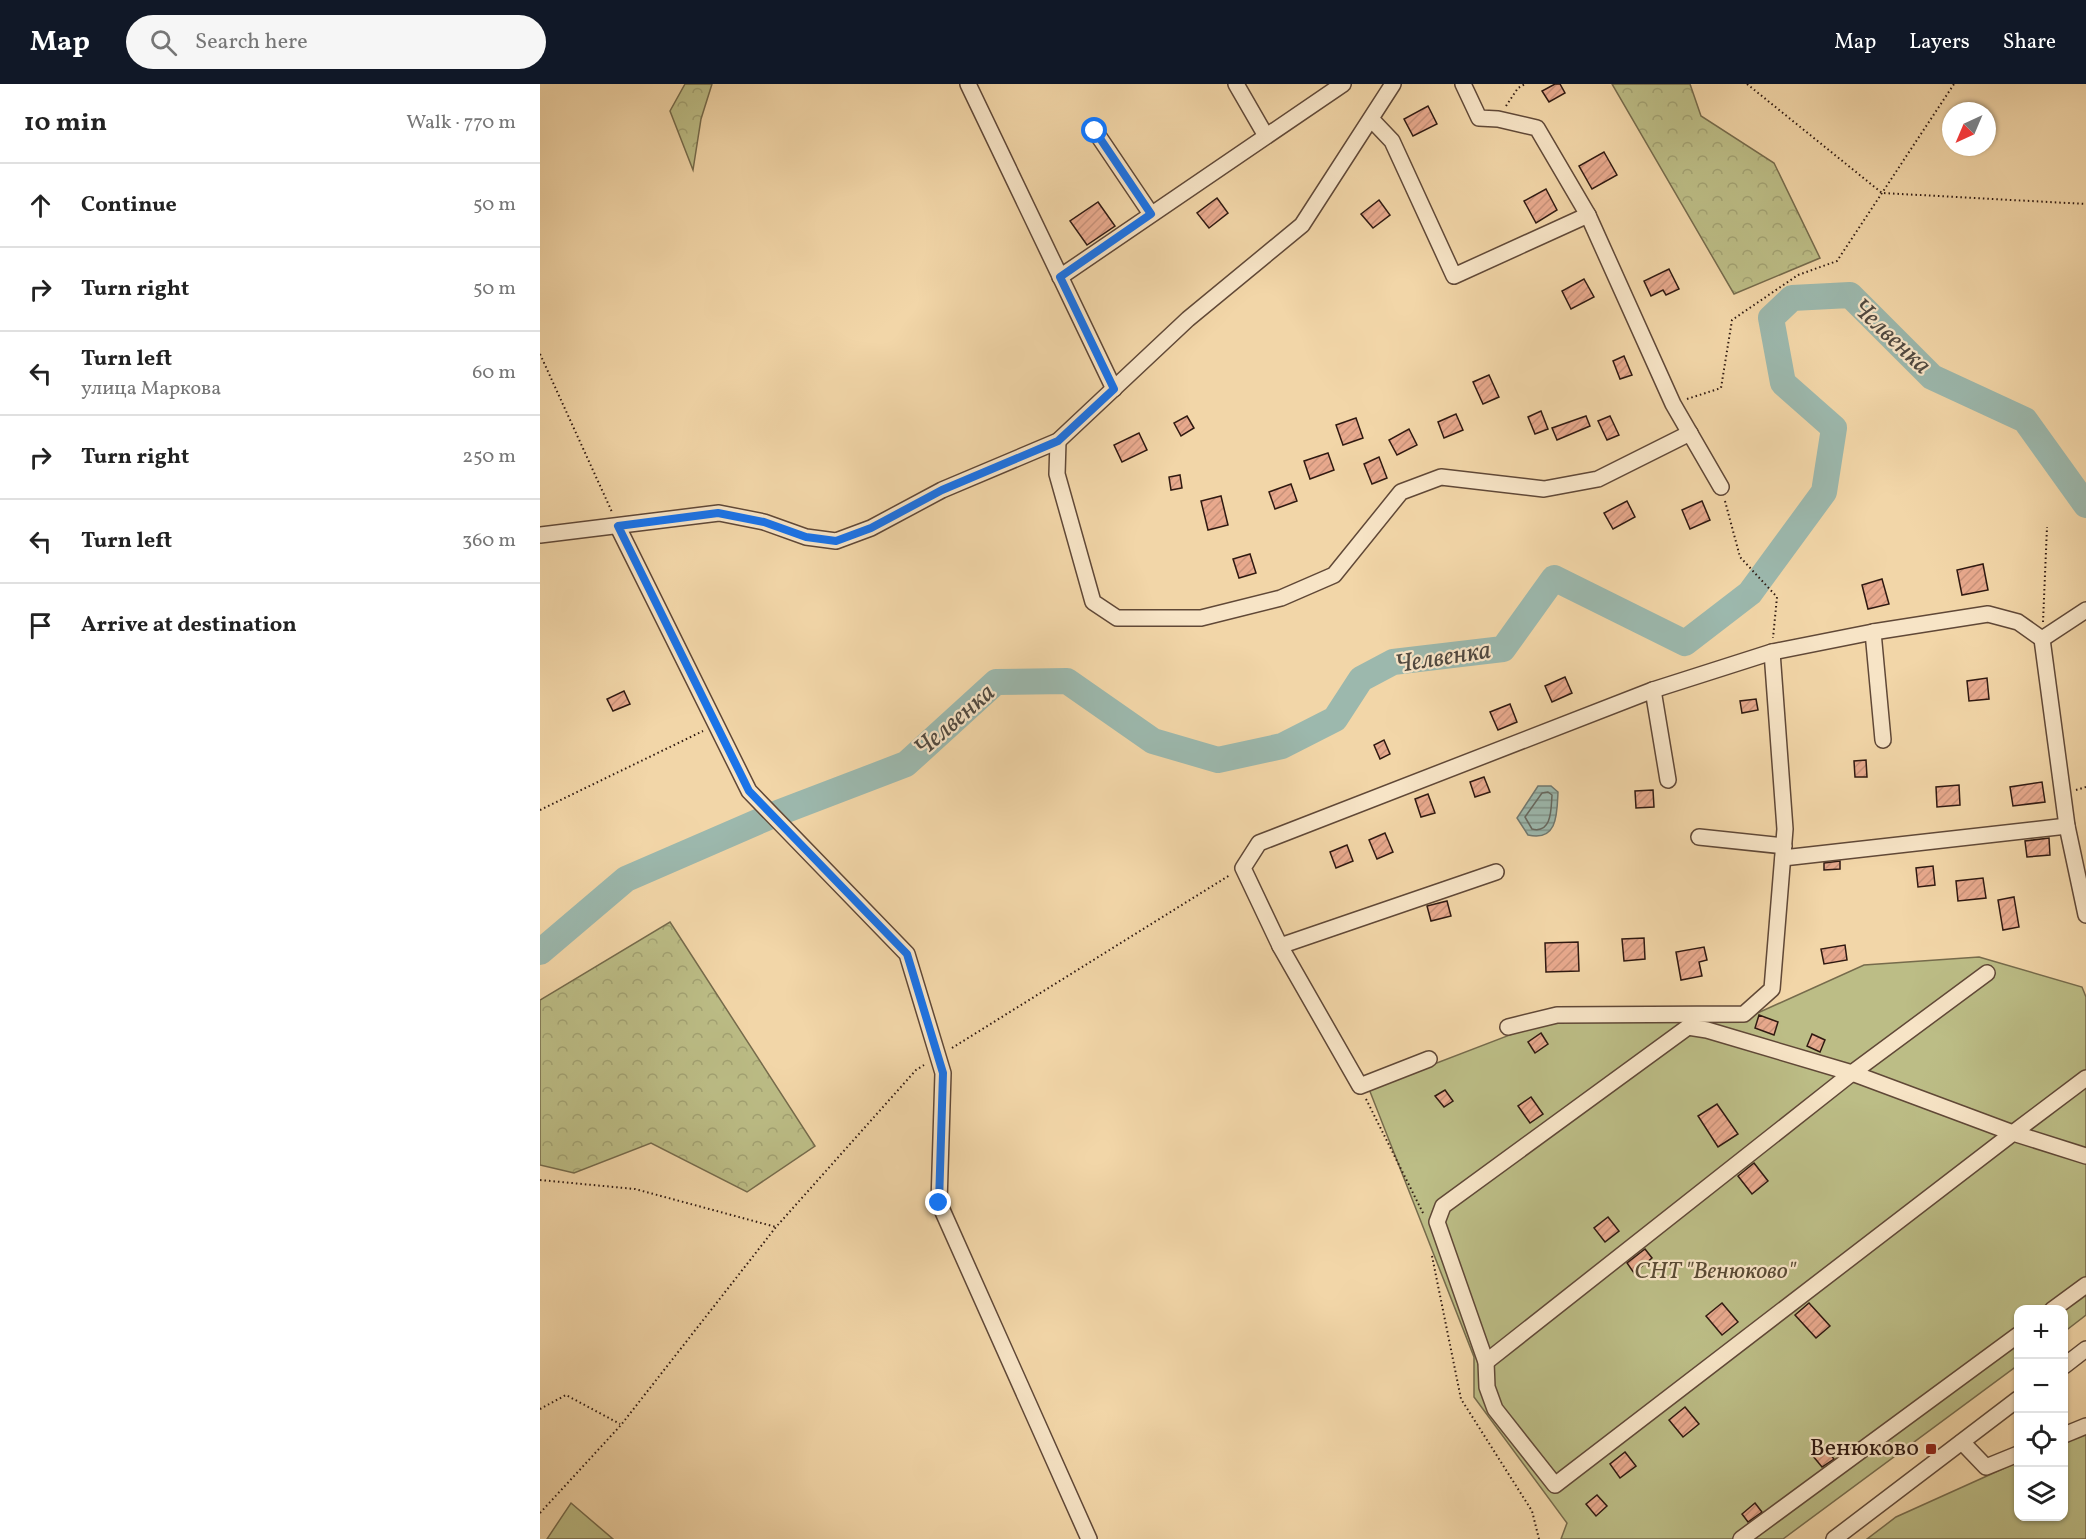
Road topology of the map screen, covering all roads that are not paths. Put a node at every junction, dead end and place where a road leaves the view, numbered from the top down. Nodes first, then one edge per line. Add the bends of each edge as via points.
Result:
1 (969, 84) edge
2 (1236, 84) edge
3 (1342, 84) edge
4 (1393, 84) edge
5 (1463, 84) edge
6 (1371, 120) junction
7 (1095, 131) dead end
8 (1266, 136) junction
9 (1151, 214) junction
10 (1588, 214) junction
11 (1060, 277) junction
12 (1114, 389) junction
13 (1690, 433) junction
14 (1058, 441) junction
15 (1721, 487) road end
16 (618, 526) junction
17 (540, 535) edge
18 (2086, 610) edge
19 (1873, 632) junction
20 (2042, 639) junction
21 (1772, 652) junction
22 (1653, 690) junction
23 (1883, 740) dead end
24 (1668, 780) dead end
25 (2067, 826) junction
26 (1699, 837) dead end
27 (1784, 852) junction
28 (1496, 872) dead end
29 (2086, 915) edge
30 (1280, 946) junction
31 (1987, 973) dead end
32 (1508, 1027) dead end
33 (1429, 1059) dead end
34 (1852, 1073) junction
35 (2086, 1078) edge
36 (2013, 1133) junction
37 (2086, 1156) edge
38 (2086, 1285) edge
39 (2059, 1305) edge
40 (2014, 1339) edge
41 (2086, 1349) edge
42 (1486, 1362) junction
43 (2068, 1363) edge
44 (2014, 1404) edge
45 (2086, 1426) edge
46 (2068, 1433) edge
47 (1962, 1442) junction
48 (2014, 1456) edge
49 (1089, 1539) edge
50 (1741, 1539) edge
51 (1834, 1539) edge

1 - 11 street
2 - 8 street
3 - 8 street
4 - 6 street
5 - 10 street via 1479,118 1537,128
6 - 10 street via 1392,141 1454,276
6 - 12 street via 1302,225 1188,319
7 - 9 street
8 - 9 street
9 - 11 street
10 - 13 street via 1673,404
11 - 12 street
12 - 14 street
13 - 14 street via 1598,479 1545,489 1440,477 1401,492 1334,575 1281,598 1201,618 1117,618 1093,602 1057,474
13 - 15 street
14 - 16 street via 836,541 806,537 764,522 718,513
16 - 17 street
16 - 49 street via 749,791 907,954 943,1073 939,1203
18 - 20 street
19 - 20 street via 1988,614 2018,622
19 - 21 street
19 - 23 street
20 - 25 street
21 - 22 street
21 - 27 street
22 - 24 street
22 - 30 street via 1259,843 1242,867
25 - 27 street
25 - 29 street
26 - 27 street
27 - 32 street via 1772,988 1744,1014 1557,1015
28 - 30 street
30 - 33 street via 1359,1086
31 - 34 street
34 - 36 street
34 - 42 street
34 - 42 street via 1688,1027 1443,1206 1437,1222
35 - 36 street
36 - 37 street
36 - 42 street via 1556,1485 1495,1409 1487,1387
38 - 39 street
40 - 50 street
41 - 43 street
44 - 47 street
45 - 46 street
47 - 48 street via 1986,1467
47 - 51 street

